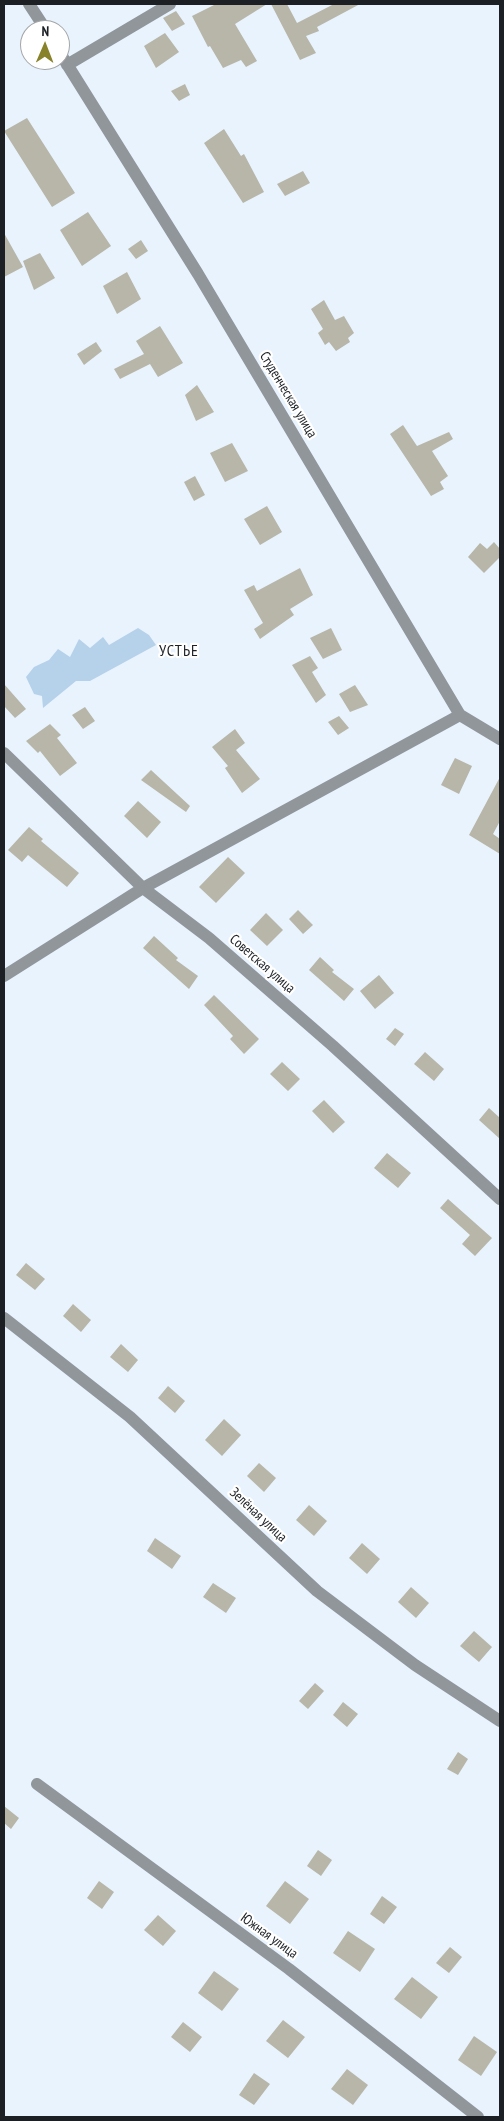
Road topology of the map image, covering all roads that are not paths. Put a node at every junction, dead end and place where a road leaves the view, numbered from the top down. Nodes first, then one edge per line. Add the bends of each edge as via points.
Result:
1 (29, 4) edge
2 (170, 4) edge
3 (39, 20) edge
4 (70, 64) edge
5 (70, 68) edge
6 (460, 715) junction
7 (500, 739) edge
8 (4, 753) edge
9 (143, 888) junction
10 (4, 976) edge
11 (500, 1199) edge
12 (4, 1318) edge
13 (500, 1720) edge
14 (37, 1784) dead end
15 (478, 2117) edge

1 - 3 street
2 - 4 street
5 - 6 street, Студенческая улица via 198,274
6 - 7 street, Студенческая улица
6 - 9 street
8 - 9 street, Советская улица
9 - 10 street
9 - 11 street, Советская улица via 209,938
12 - 13 street, Зелёная улица via 130,1417 318,1591 415,1665
14 - 15 street, Южная улица via 289,1969

